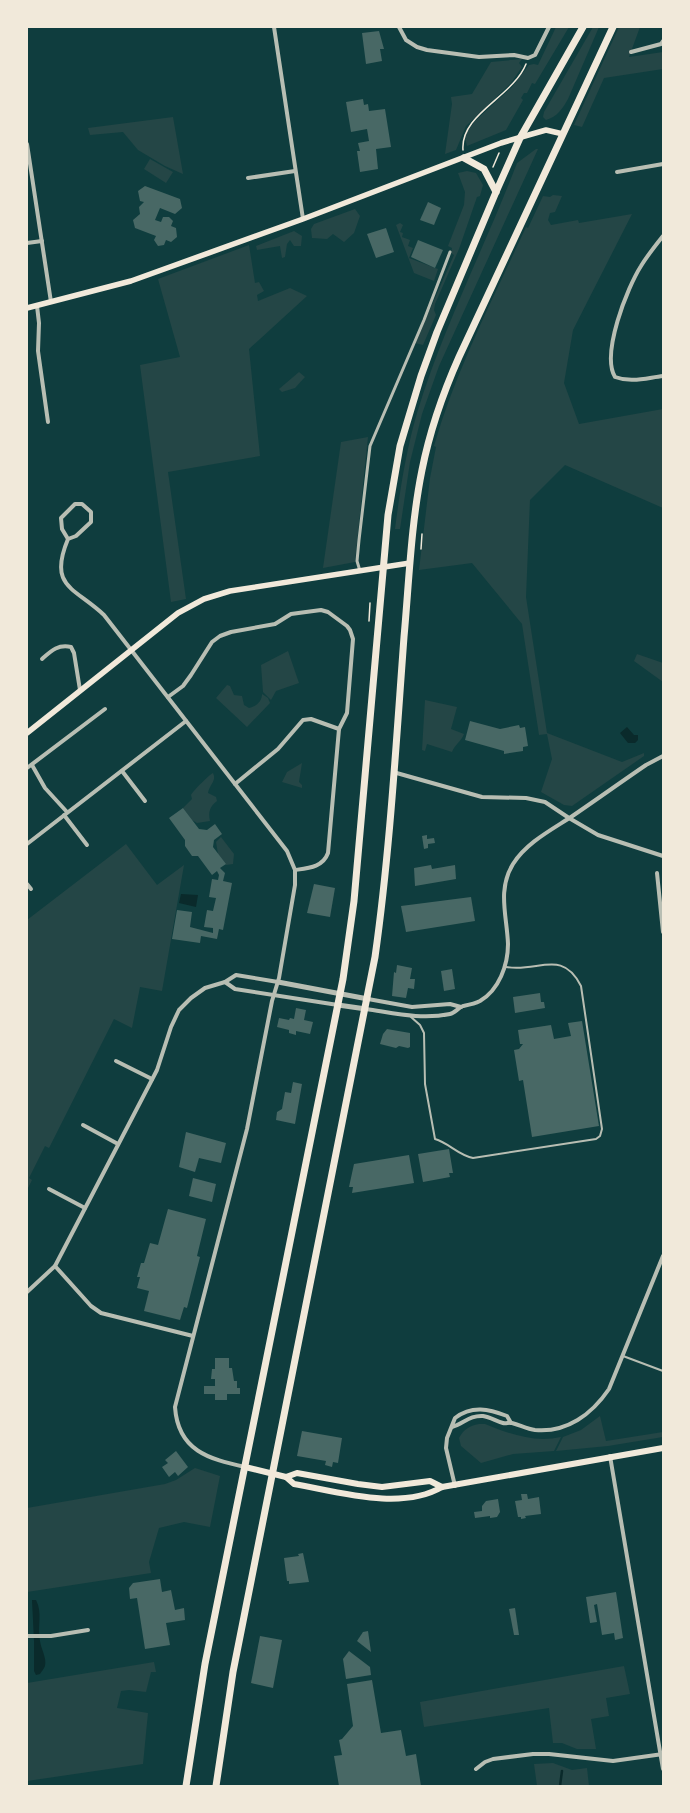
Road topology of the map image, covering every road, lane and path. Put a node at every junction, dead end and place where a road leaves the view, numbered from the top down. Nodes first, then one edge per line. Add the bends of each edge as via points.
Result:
1 (274, 27) edge
2 (399, 27) edge
3 (549, 27) edge
4 (582, 27) edge
5 (613, 27) edge
6 (663, 41) edge
7 (631, 52) dead end
8 (528, 58) junction
9 (563, 134) junction
10 (520, 138) junction
11 (27, 144) edge
12 (500, 153) dead end
13 (464, 158) junction
14 (663, 164) edge
15 (493, 167) dead end
16 (295, 171) junction
17 (617, 172) dead end
18 (248, 178) dead end
19 (496, 192) junction
20 (303, 218) junction
21 (663, 236) edge
22 (42, 240) junction
23 (27, 243) edge
24 (450, 252) dead end
25 (51, 302) junction
26 (37, 306) junction
27 (27, 308) edge
28 (663, 376) edge
29 (48, 422) dead end
30 (422, 534) dead end
31 (68, 539) junction
32 (421, 550) dead end
33 (410, 563) junction
34 (383, 568) junction
35 (360, 571) junction
36 (370, 603) dead end
37 (369, 621) dead end
38 (131, 650) junction
39 (42, 659) dead end
40 (80, 690) junction
41 (168, 697) junction
42 (105, 709) dead end
43 (186, 721) junction
44 (339, 728) junction
45 (27, 732) edge
46 (663, 756) edge
47 (32, 765) junction
48 (27, 768) edge
49 (122, 771) junction
50 (393, 772) junction
51 (234, 784) junction
52 (144, 801) dead end
53 (66, 814) junction
54 (569, 818) junction
55 (27, 844) edge
56 (87, 845) dead end
57 (663, 856) edge
58 (296, 870) junction
59 (656, 873) dead end
60 (27, 884) edge
61 (30, 889) dead end
62 (663, 932) edge
63 (505, 966) junction
64 (225, 982) junction
65 (278, 982) junction
66 (340, 993) junction
67 (274, 995) junction
68 (368, 999) junction
69 (338, 1005) junction
70 (461, 1007) junction
71 (366, 1009) junction
72 (410, 1016) junction
73 (116, 1061) dead end
74 (152, 1079) junction
75 (83, 1125) dead end
76 (118, 1144) junction
77 (49, 1189) dead end
78 (85, 1208) junction
79 (663, 1256) edge
80 (55, 1266) junction
81 (27, 1285) edge
82 (29, 1291) edge
83 (193, 1336) junction
84 (622, 1355) junction
85 (663, 1371) edge
86 (511, 1422) junction
87 (452, 1427) junction
88 (663, 1448) edge
89 (610, 1456) junction
90 (245, 1467) junction
91 (273, 1472) junction
92 (286, 1477) junction
93 (455, 1486) junction
94 (442, 1487) junction
95 (88, 1630) dead end
96 (27, 1636) edge
97 (662, 1754) edge
98 (476, 1768) dead end
99 (663, 1770) edge
100 (186, 1786) edge
101 (216, 1786) edge

1 - 16 street
2 - 8 street via 406,40 427,50 479,57 514,55
3 - 8 street via 535,55
4 - 10 highway
5 - 9 highway
6 - 7 street via 661,44
8 - 13 path via 514,83 475,119 466,131 462,145
9 - 10 main road via 546,130
9 - 33 highway via 445,387 422,470
10 - 13 main road
10 - 19 highway
11 - 22 street
12 - 15 path
13 - 19 highway via 484,169
13 - 20 main road
14 - 17 street
16 - 18 street
16 - 20 street
19 - 34 highway via 437,332 409,411 395,469
20 - 25 main road via 131,281
21 - 28 street via 640,267 624,300 615,329 610,363 615,377 623,380
22 - 23 street
22 - 25 street
24 - 35 street via 370,446 357,561
25 - 26 main road
26 - 27 main road
26 - 29 street via 38,351
30 - 32 path
31 - 31 street via 76,536 91,522 91,512 82,504 75,504 61,518 62,529
31 - 38 street via 60,561 66,583 104,615
33 - 34 main road
33 - 50 highway
34 - 35 main road
34 - 66 highway via 354,901
35 - 38 main road via 217,595 178,613
36 - 37 path
38 - 40 main road
38 - 41 street
39 - 40 street via 58,647 71,647
40 - 45 main road
41 - 43 street
41 - 44 street via 183,686 212,642 220,636 280,623 295,613 321,610 328,612 346,626 352,639 348,713
42 - 47 street
43 - 49 street
43 - 51 street
44 - 51 street via 311,719 303,720 278,749
44 - 58 street via 328,853 325,861 319,865
46 - 54 street
47 - 48 street
47 - 53 street via 44,788
49 - 52 street
49 - 53 street
50 - 54 street via 482,797 535,799 545,802
50 - 68 highway via 378,936
51 - 58 street via 287,851
53 - 55 street
53 - 56 street
54 - 57 street via 598,835
54 - 63 street via 528,847 507,876 503,897 508,942
58 - 65 street
59 - 62 street
60 - 61 street
63 - 70 street via 487,996 474,1004
63 - 72 lane via 518,969 561,964 572,972 581,986 602,1129 596,1139 473,1158 462,1156 435,1139 425,1084 424,1033
64 - 65 street via 236,975
64 - 67 street via 235,988
64 - 74 street via 205,988 179,1010 162,1059
65 - 66 street
65 - 67 street
66 - 68 street
66 - 69 highway
67 - 69 street
67 - 83 street via 247,1129
68 - 70 street via 412,1007 450,1004
68 - 71 highway
69 - 71 street
69 - 90 highway
70 - 72 street via 452,1014
71 - 72 street
71 - 91 highway
73 - 74 street
74 - 76 street
75 - 76 street
76 - 78 street
77 - 78 street
78 - 80 street
79 - 84 street
80 - 82 street
80 - 83 street via 91,1306 101,1313
81 - 82 street
83 - 90 street via 175,1402 175,1418 184,1436 198,1452 211,1459
84 - 85 lane
84 - 86 street via 601,1400 577,1421 567,1426 542,1430 526,1428
86 - 87 street via 504,1424 483,1416 472,1417
86 - 87 street via 507,1416 479,1408 458,1415 453,1420
87 - 93 street via 446,1448
88 - 89 main road
89 - 93 main road
89 - 97 street
90 - 91 main road
90 - 100 highway via 202,1678
91 - 92 main road
91 - 101 highway via 234,1672
92 - 94 main road via 297,1473 382,1487 430,1481
92 - 94 main road via 294,1484 378,1498 431,1494
93 - 94 main road
95 - 96 street
97 - 98 street via 613,1761 533,1754 493,1759
97 - 99 street

